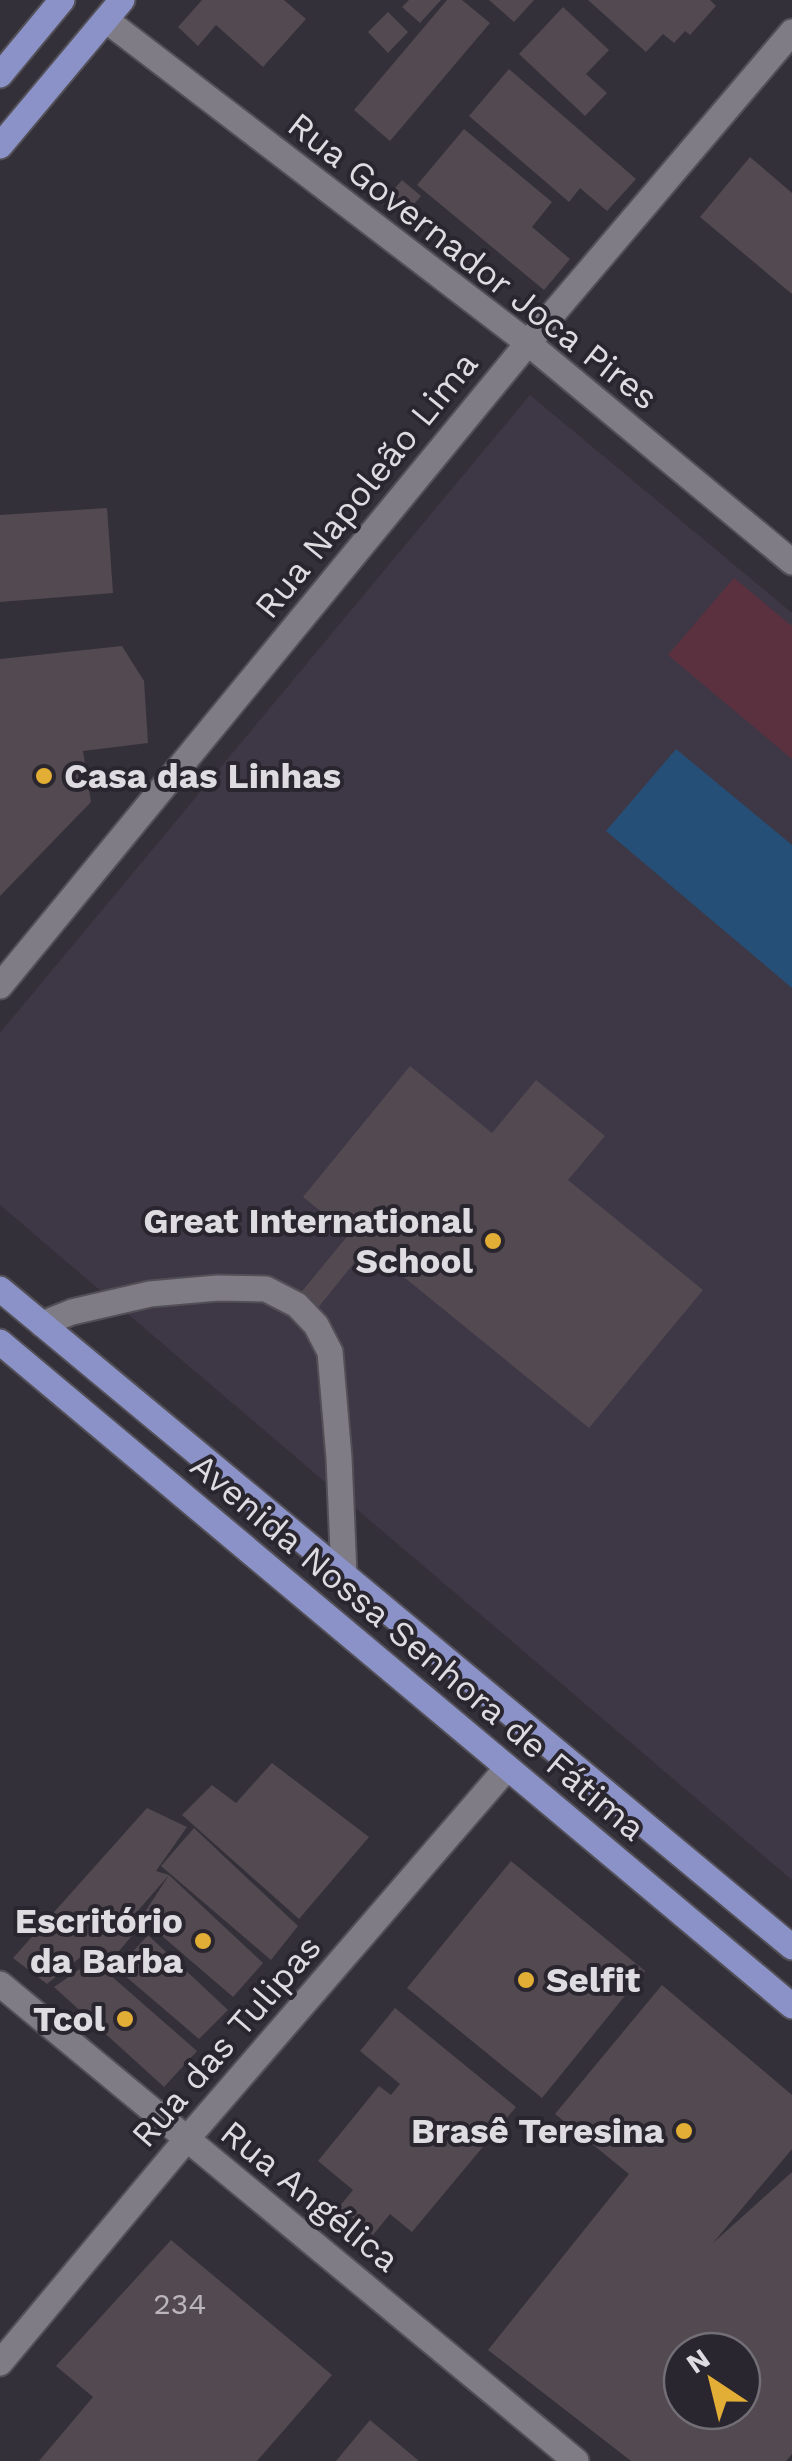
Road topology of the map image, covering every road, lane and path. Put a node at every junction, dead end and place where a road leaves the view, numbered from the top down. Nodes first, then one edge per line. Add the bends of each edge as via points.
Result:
1 (62, 0) edge
2 (114, 10) edge
3 (792, 32) edge
4 (0, 75) edge
5 (0, 146) edge
6 (528, 344) junction
7 (792, 562) edge
8 (0, 986) edge
9 (0, 1289) edge
10 (42, 1324) junction
11 (0, 1342) edge
12 (344, 1574) junction
13 (508, 1768) junction
14 (792, 1947) edge
15 (0, 1984) edge
16 (792, 2006) edge
17 (186, 2140) junction
18 (0, 2362) edge
19 (576, 2461) edge

1 - 4 main road
2 - 5 main road
2 - 6 street, Rua Governador Joca Pires
3 - 6 street, Rua Napoleão Lima
6 - 7 street, Rua Governador Joca Pires
6 - 8 street, Rua Napoleão Lima
9 - 10 main road, Avenida Nossa Senhora de Fátima
10 - 12 main road, Avenida Nossa Senhora de Fátima
10 - 12 street via 150,1294 218,1288 266,1289 296,1304 330,1352
11 - 13 main road, Avenida Nossa Senhora de Fátima
12 - 14 main road, Avenida Nossa Senhora de Fátima
13 - 16 main road, Avenida Nossa Senhora de Fátima
13 - 17 street, Rua das Tulipas
15 - 17 street, Rua Angélica
17 - 18 street, Rua das Tulipas
17 - 19 street, Rua Angélica

